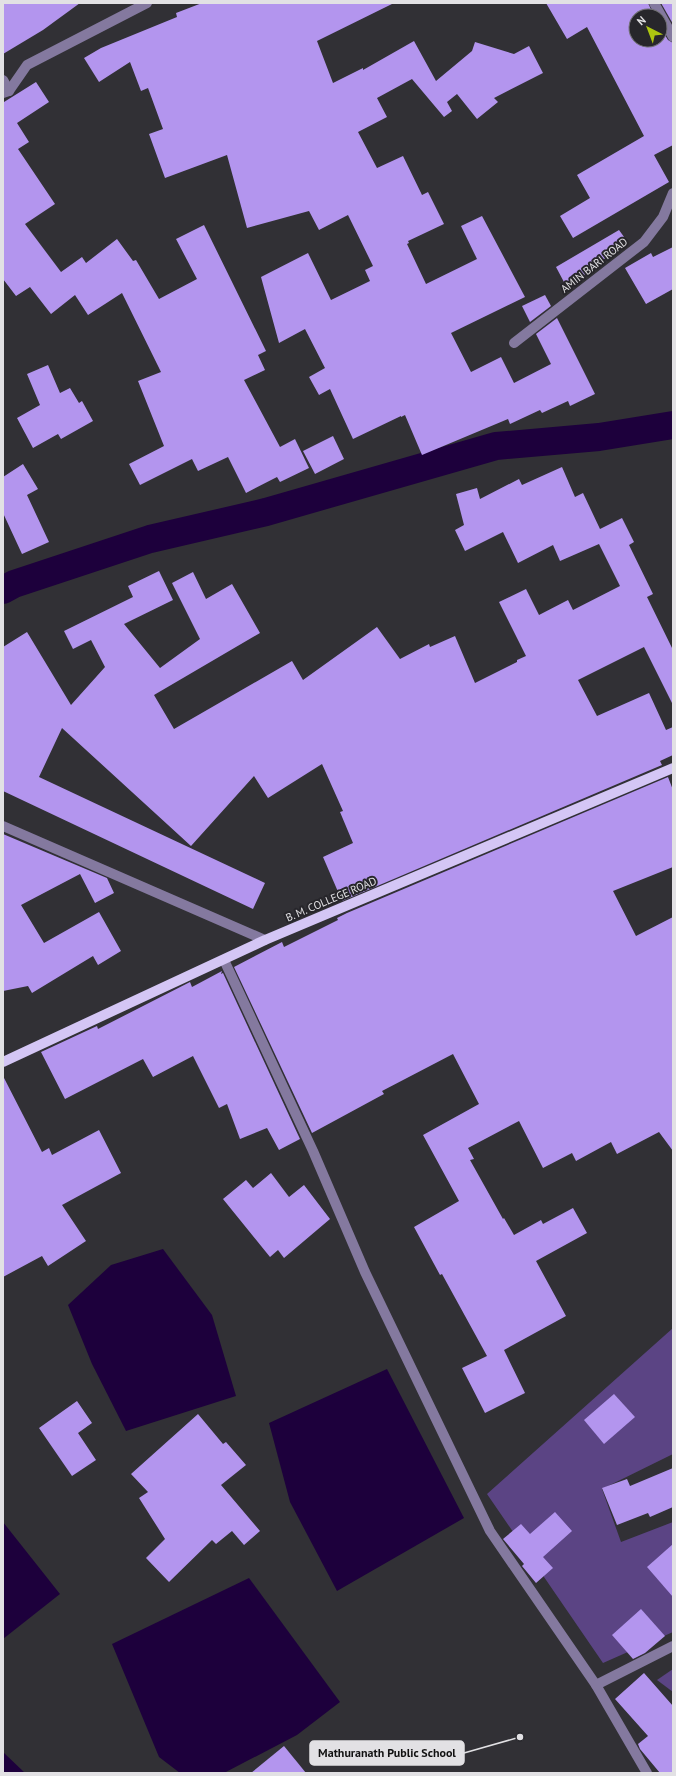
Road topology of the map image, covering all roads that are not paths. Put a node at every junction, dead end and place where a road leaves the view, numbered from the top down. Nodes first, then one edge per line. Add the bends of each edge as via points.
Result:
1 (147, 3) edge
2 (654, 3) edge
3 (673, 36) edge
4 (3, 80) edge
5 (6, 92) edge
6 (673, 192) edge
7 (514, 343) dead end
8 (673, 768) edge
9 (3, 826) edge
10 (265, 940) junction
11 (224, 960) junction
12 (3, 1062) edge
13 (673, 1646) edge
14 (596, 1685) junction
15 (647, 1773) edge

1 - 5 street via 27,65
2 - 3 street
4 - 5 street
6 - 7 street, AMIN BARI ROAD via 663,216 644,242
8 - 10 main road, B. M. COLLEGE ROAD
9 - 10 street
10 - 11 main road, B. M. COLLEGE ROAD
11 - 12 main road, B. M. COLLEGE ROAD
11 - 14 street via 313,1151 365,1272 490,1531
13 - 14 street
14 - 15 street

